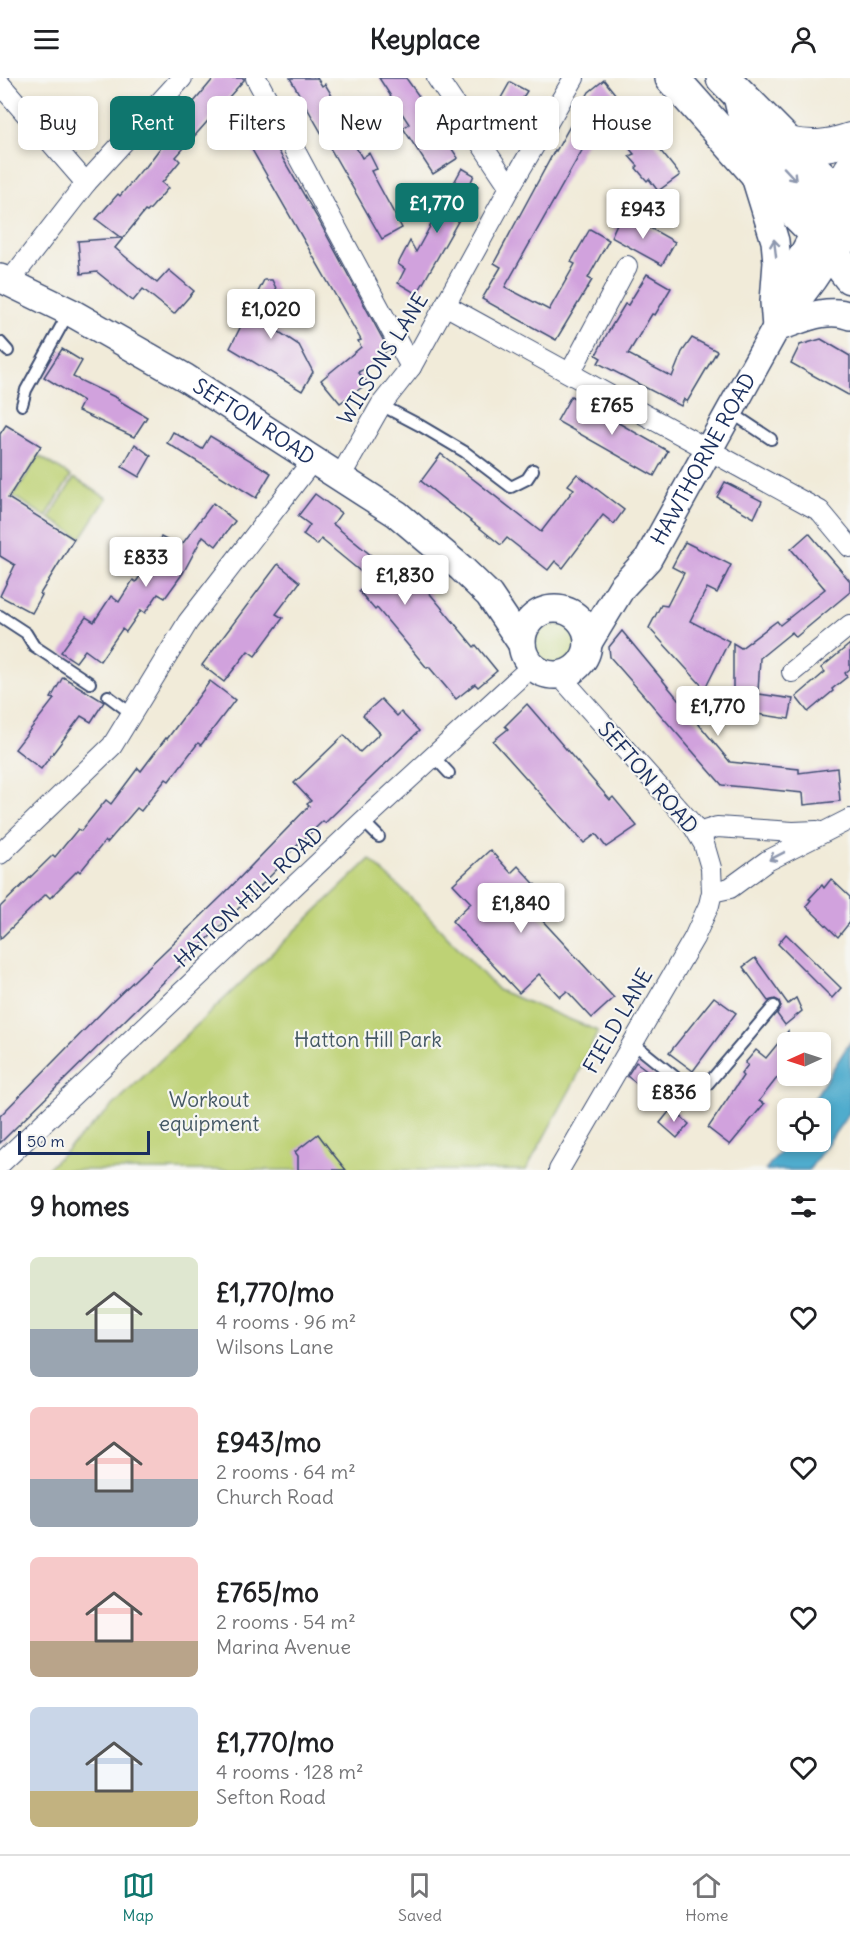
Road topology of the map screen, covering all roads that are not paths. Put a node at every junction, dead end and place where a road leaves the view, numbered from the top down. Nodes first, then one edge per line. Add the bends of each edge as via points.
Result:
1 (182, 78) edge
2 (256, 78) edge
3 (438, 78) edge
4 (574, 78) edge
5 (672, 78) edge
6 (0, 84) edge
7 (730, 85) edge
8 (850, 139) edge
9 (787, 143) junction
10 (753, 170) junction
11 (86, 183) junction
12 (510, 187) junction
13 (840, 223) edge
14 (627, 266) dead end
15 (4, 280) edge
16 (445, 305) junction
17 (69, 312) junction
18 (850, 316) edge
19 (776, 328) junction
20 (0, 342) edge
21 (8, 351) dead end
22 (411, 367) junction
23 (570, 373) junction
24 (22, 405) dead end
25 (381, 405) junction
26 (729, 411) junction
27 (771, 439) dead end
28 (708, 450) junction
29 (313, 460) junction
30 (533, 470) dead end
31 (340, 477) junction
32 (850, 547) edge
33 (622, 587) junction
34 (489, 596) junction
35 (570, 613) junction
36 (538, 614) junction
37 (0, 616) edge
38 (850, 625) edge
39 (588, 643) junction
40 (527, 655) junction
41 (792, 672) dead end
42 (559, 675) junction
43 (90, 683) dead end
44 (108, 696) dead end
45 (132, 714) junction
46 (434, 757) junction
47 (449, 773) dead end
48 (850, 819) edge
49 (363, 821) junction
50 (829, 829) junction
51 (698, 833) junction
52 (379, 837) dead end
53 (0, 854) edge
54 (712, 892) junction
55 (774, 1006) dead end
56 (633, 1043) junction
57 (0, 1164) edge
58 (559, 1170) edge

1 - 11 street
2 - 22 street
3 - 12 street
4 - 12 street, WILSONS LANE
5 - 10 highway
6 - 11 street
7 - 9 highway
7 -> 13 main road via 744,126
8 - 9 main road via 809,148
9 - 13 highway
10 - 13 highway
19 -> 10 main road via 775,241
11 - 15 street
12 - 16 street, WILSONS LANE
13 - 19 main road, HAWTHORNE ROAD via 813,279
14 - 23 street
15 - 17 main road, SEFTON ROAD
16 - 22 street, WILSONS LANE
16 - 23 street
17 - 24 lane via 26,390
17 - 29 main road, SEFTON ROAD via 186,378
18 - 19 main road via 816,314
19 - 26 main road, HAWTHORNE ROAD
20 - 21 lane
22 - 25 street, WILSONS LANE
23 - 28 street
25 - 30 lane via 465,452 511,487 527,479
25 - 31 street, WILSONS LANE
26 - 27 lane
26 - 28 main road, HAWTHORNE ROAD
28 - 32 street via 820,511
28 - 33 main road, HAWTHORNE ROAD via 648,559
29 - 31 main road, SEFTON ROAD
29 - 45 street via 189,622
31 - 34 main road, SEFTON ROAD via 397,514
33 - 35 main road, HAWTHORNE ROAD
33 - 39 main road, HAWTHORNE ROAD
34 - 36 main road
34 - 40 main road
35 - 36 main road via 554,609
35 - 39 main road via 583,625
36 - 40 main road via 526,627
37 - 43 lane via 26,633 33,646
38 - 41 street
39 - 42 main road via 577,668
40 - 42 main road via 540,672
40 - 46 street, HATTON HILL ROAD
42 - 51 street, SEFTON ROAD
44 - 45 lane
45 - 53 street via 112,746
46 - 47 lane
46 - 49 street, HATTON HILL ROAD
48 - 50 street
49 - 52 lane
49 - 57 street, HATTON HILL ROAD
50 - 51 street via 793,832 717,827
50 -> 54 street via 767,861 730,888
51 - 54 street, SEFTON ROAD via 711,868
54 - 56 street, FIELD LANE via 694,938
55 - 56 lane via 706,1086 690,1089
56 - 58 street, FIELD LANE

